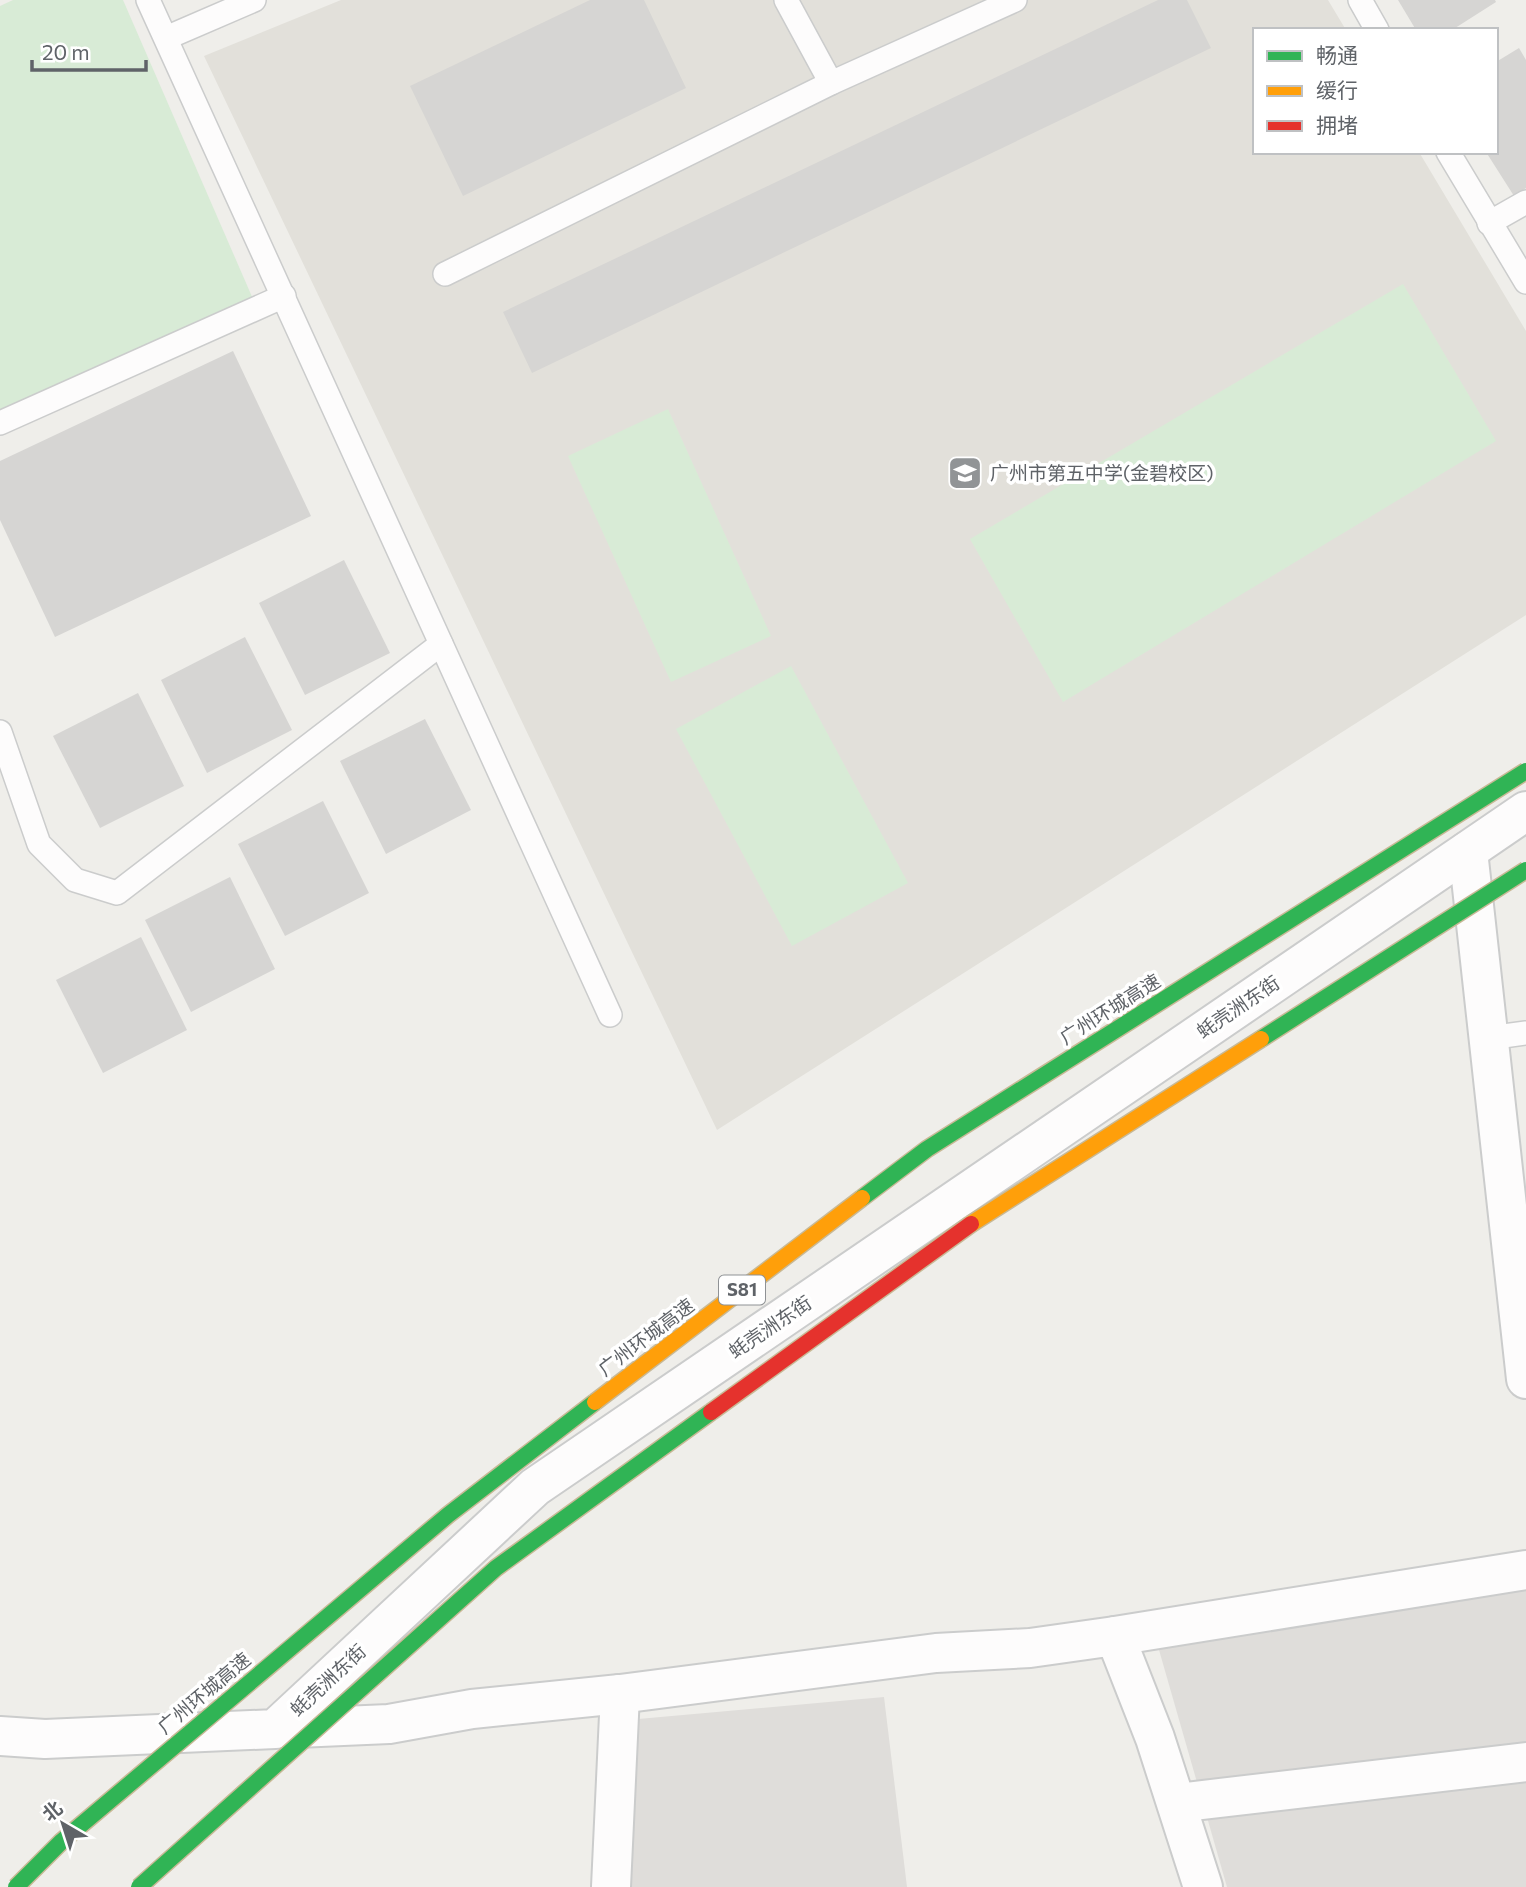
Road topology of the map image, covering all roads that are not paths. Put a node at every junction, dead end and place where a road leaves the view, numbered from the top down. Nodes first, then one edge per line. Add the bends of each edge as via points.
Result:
1 (148, 0) edge
2 (254, 0) edge
3 (786, 0) edge
4 (1015, 0) edge
5 (1360, 0) edge
6 (1376, 28) edge
7 (166, 38) junction
8 (831, 83) junction
9 (1449, 154) edge
10 (1526, 202) edge
11 (1489, 223) junction
12 (445, 274) dead end
13 (1526, 282) edge
14 (284, 296) junction
15 (0, 423) edge
16 (441, 643) junction
17 (0, 732) edge
18 (1526, 771) edge
19 (1526, 811) edge
20 (1468, 850) junction
21 (1526, 870) edge
22 (610, 1015) dead end
23 (1526, 1033) edge
24 (1489, 1038) junction
25 (1526, 1379) edge
26 (1526, 1570) edge
27 (1115, 1636) junction
28 (620, 1694) junction
29 (275, 1729) junction
30 (0, 1736) edge
31 (1526, 1762) edge
32 (1177, 1803) junction
33 (16, 1887) edge
34 (139, 1887) edge
35 (611, 1887) edge
36 (1203, 1887) edge

1 - 7 lane
2 - 7 lane
3 - 8 lane
4 - 8 lane
5 - 6 lane
7 - 14 lane
8 - 12 lane
9 - 11 lane
10 - 11 lane
11 - 13 lane
14 - 15 lane
14 - 16 lane
16 - 17 lane via 117,893 75,880 38,844
16 - 22 lane
18 - 33 highway, 广州环城高速 / S81, bridge via 926,1149 448,1515 62,1841
19 - 20 street, 蚝壳洲东街
20 - 24 street
20 - 29 street, 蚝壳洲东街 via 535,1487
21 - 34 highway, bridge via 967,1227 507,1560
23 - 24 lane
24 - 25 street
26 - 27 street
27 - 28 street via 1030,1648 936,1653
27 - 32 street
28 - 29 street via 472,1709 389,1724
28 - 35 street
29 - 30 street, 蚝壳洲东街 via 45,1739
31 - 32 street
32 - 36 street

